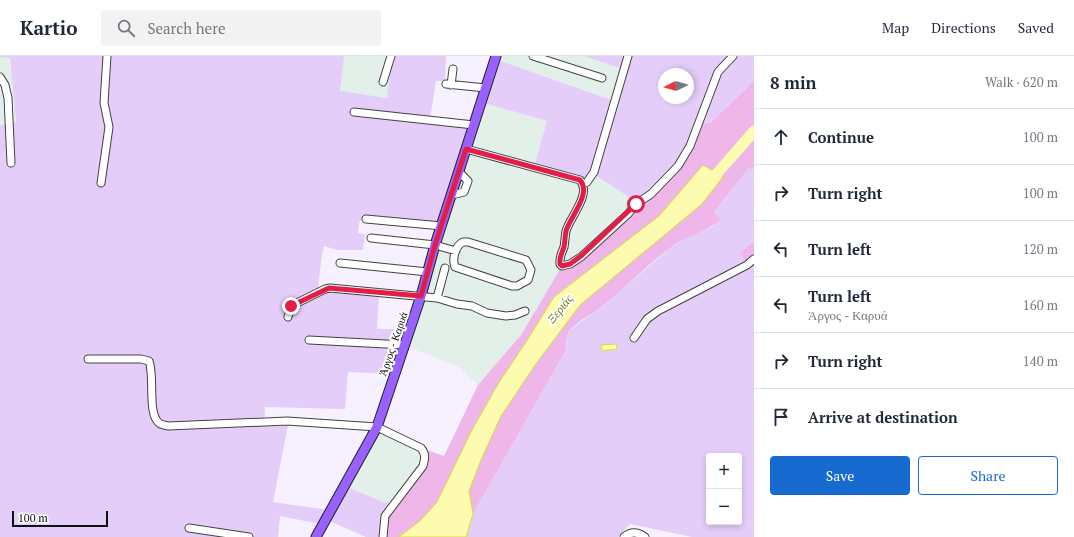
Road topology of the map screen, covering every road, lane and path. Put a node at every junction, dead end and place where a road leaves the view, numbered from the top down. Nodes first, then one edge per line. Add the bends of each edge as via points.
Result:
1 (107, 56) edge
2 (391, 56) edge
3 (496, 56) edge
4 (533, 56) edge
5 (628, 56) edge
6 (733, 56) edge
7 (453, 69) dead end
8 (0, 78) edge
9 (602, 78) dead end
10 (383, 82) dead end
11 (486, 88) junction
12 (354, 112) dead end
13 (474, 125) junction
14 (466, 149) junction
15 (12, 163) dead end
16 (101, 183) dead end
17 (583, 184) junction
18 (366, 219) dead end
19 (442, 226) junction
20 (371, 238) dead end
21 (435, 245) junction
22 (456, 251) junction
23 (754, 259) edge
24 (340, 263) dead end
25 (444, 268) dead end
26 (428, 272) junction
27 (421, 296) junction
28 (437, 298) junction
29 (525, 312) dead end
30 (288, 316) dead end
31 (634, 338) dead end
32 (309, 340) dead end
33 (405, 345) junction
34 (88, 360) dead end
35 (378, 427) junction
36 (189, 528) dead end
37 (249, 537) edge
38 (316, 537) edge
39 (383, 537) edge
40 (624, 537) edge
41 (645, 537) edge

1 - 16 street via 104,103 109,127
2 - 10 street
3 - 11 main road, Άργος - Καρυά
4 - 9 street
5 - 17 street via 594,172
6 - 17 street via 718,72 690,146 678,166 651,194 636,204 581,256 562,266 559,259 566,231 579,205 584,190
7 - 11 street via 449,84
8 - 15 street via 5,84 8,98
11 - 13 main road, Άργος - Καρυά
12 - 13 street
13 - 14 main road, Άργος - Καρυά
14 - 17 street via 580,180
14 - 19 main road, Άργος - Καρυά
18 - 19 street
19 - 21 main road, Άργος - Καρυά
20 - 21 street
21 - 22 street
21 - 26 main road, Άργος - Καρυά
22 - 22 street via 460,244 468,242 526,260 531,270 528,280 512,286 459,269 454,264
23 - 31 street via 658,311 647,319
24 - 26 street
25 - 28 street
26 - 27 main road, Άργος - Καρυά
27 - 28 street
27 - 30 street via 329,288 291,306
27 - 33 main road, Άργος - Καρυά
28 - 29 street via 472,306 496,315 506,316
32 - 33 street
33 - 35 main road, Άργος - Καρυά
34 - 35 street via 148,361 152,368 152,405 156,419 160,424 168,426 287,421
35 - 38 main road, Άργος - Καρυά
35 - 39 street via 421,448 425,453 423,466 385,516
36 - 37 street
40 - 41 street via 635,532

